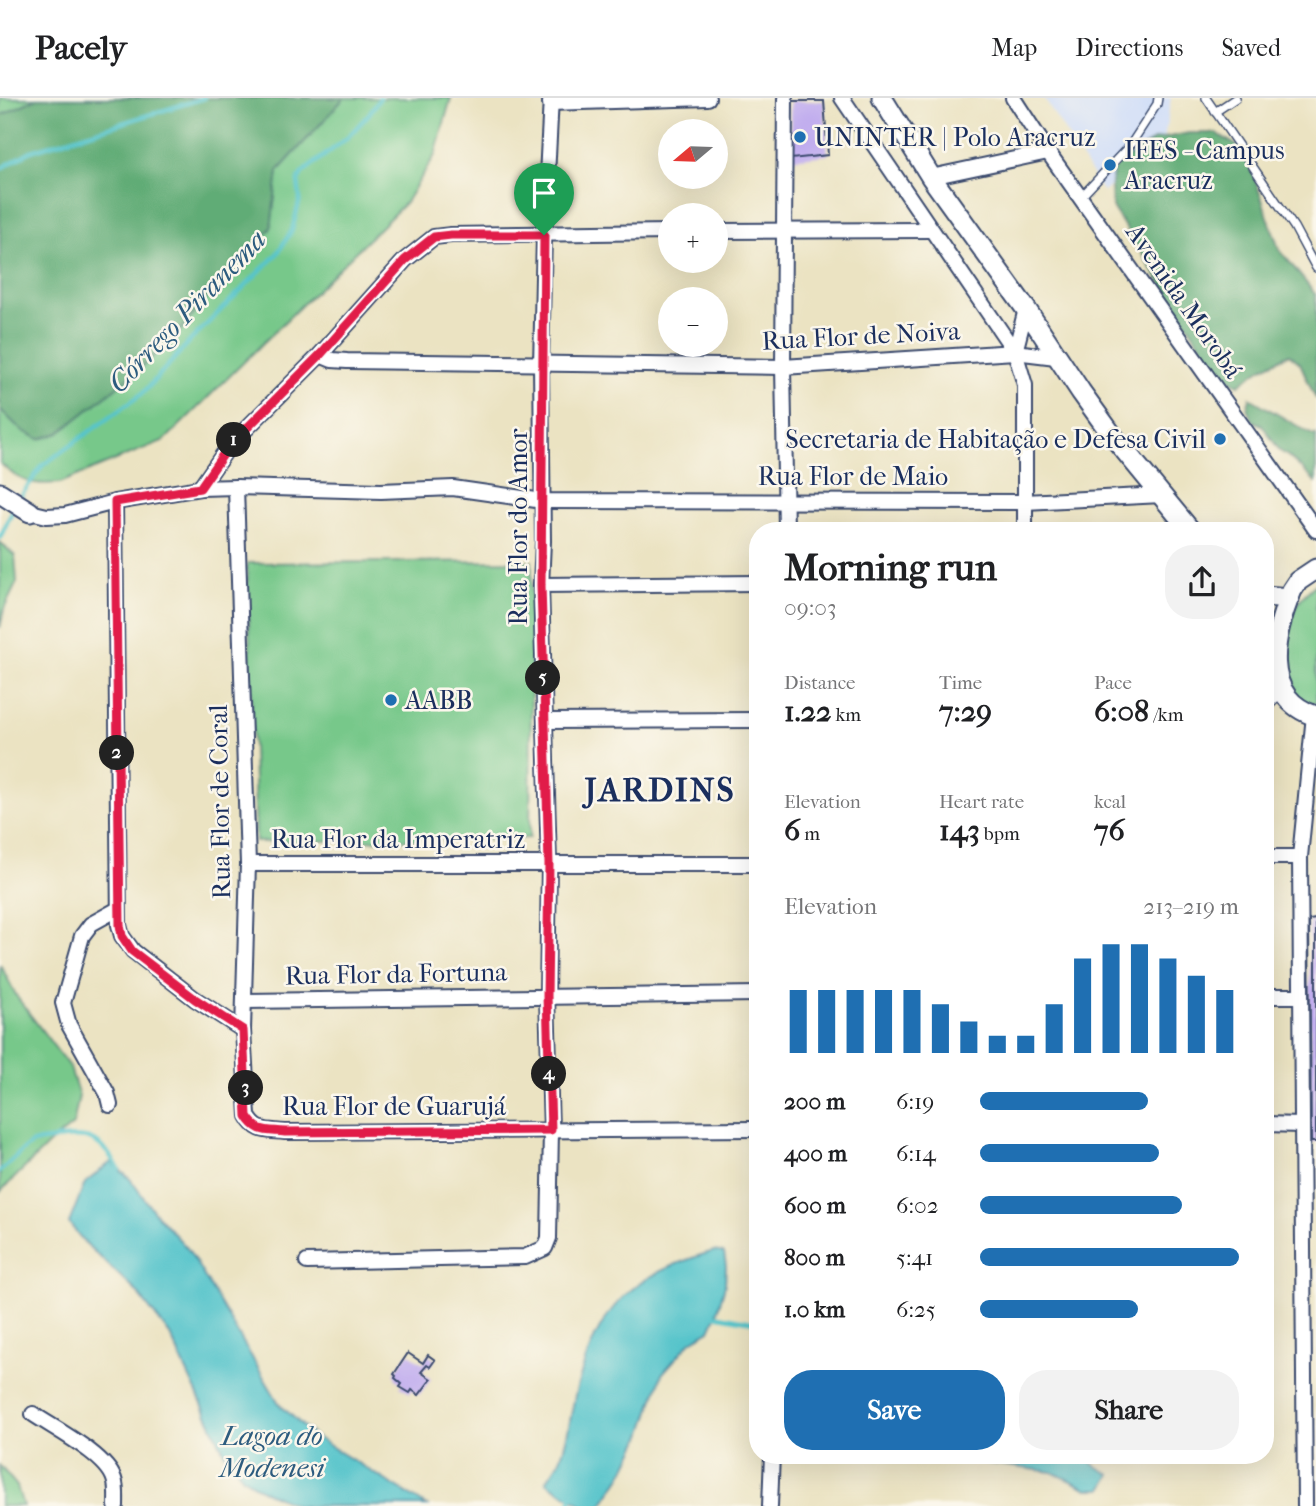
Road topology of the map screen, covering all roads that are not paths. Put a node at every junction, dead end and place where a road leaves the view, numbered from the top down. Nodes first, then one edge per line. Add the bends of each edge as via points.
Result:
1 (708, 98) edge
2 (785, 98) edge
3 (842, 98) edge
4 (882, 98) edge
5 (1013, 98) edge
6 (1158, 98) edge
7 (1206, 98) edge
8 (1236, 98) edge
9 (550, 100) edge
10 (1215, 112) junction
11 (1048, 152) junction
12 (931, 177) junction
13 (1080, 197) junction
14 (784, 229) junction
15 (931, 230) junction
16 (728, 231) edge
17 (658, 232) edge
18 (544, 235) junction
19 (1316, 268) edge
20 (1026, 309) junction
21 (1015, 352) junction
22 (320, 355) junction
23 (1056, 356) junction
24 (541, 365) junction
25 (783, 367) junction
26 (236, 487) junction
27 (200, 488) junction
28 (0, 493) edge
29 (1162, 495) junction
30 (785, 500) junction
31 (543, 501) junction
32 (115, 502) junction
33 (1025, 502) junction
34 (30, 512) joint
35 (786, 522) edge
36 (1026, 522) edge
37 (1184, 522) edge
38 (1316, 530) edge
39 (1316, 569) edge
40 (749, 583) edge
41 (541, 585) junction
42 (1274, 597) edge
43 (1289, 598) junction
44 (1274, 636) edge
45 (1274, 665) edge
46 (1281, 689) junction
47 (1274, 696) edge
48 (749, 720) edge
49 (545, 721) junction
50 (1314, 724) edge
51 (1312, 764) edge
52 (1274, 857) edge
53 (1300, 857) junction
54 (248, 864) junction
55 (549, 864) junction
56 (749, 864) edge
57 (118, 909) junction
58 (749, 994) edge
59 (547, 996) junction
60 (1274, 996) edge
61 (1300, 996) junction
62 (245, 1001) junction
63 (243, 1030) junction
64 (110, 1105) dead end
65 (247, 1116) joint
66 (1274, 1124) edge
67 (1301, 1125) junction
68 (749, 1129) edge
69 (551, 1130) junction
70 (307, 1262) dead end
71 (33, 1414) dead end
72 (772, 1464) edge
73 (116, 1506) edge
74 (770, 1506) edge
75 (1305, 1506) edge

1 - 9 street
2 - 14 street
3 - 15 street
4 - 12 main road
5 - 11 street, Avenida Morobá
6 - 13 lane via 1131,144
7 - 10 lane
8 - 10 lane
9 - 18 street, Rua Flor do Amor
10 - 19 lane via 1294,227
11 - 12 street
11 - 13 street, Avenida Morobá
12 - 20 main road
13 - 38 street, Avenida Morobá
14 - 15 street
14 - 16 street
14 - 25 street
15 - 21 street
17 - 18 street
18 - 22 street via 434,237 405,260
18 - 24 street, Rua Flor do Amor
20 - 21 street
20 - 23 main road
21 - 23 street, Rua Flor de Noiva
21 - 25 street, Rua Flor de Noiva
21 - 33 street via 1025,385
22 - 24 street, Rua Flor de Noiva via 347,361
22 - 27 street via 229,446
23 - 29 main road
24 - 25 street, Rua Flor de Noiva
24 - 31 street, Rua Flor do Amor
25 - 30 street
26 - 27 street, Rua Flor de Maio
26 - 31 street, Rua Flor de Maio via 453,488
26 - 54 street, Rua Flor de Coral
27 - 32 street, Rua Flor de Maio
28 - 34 main road
29 - 33 street, Rua Flor de Maio
29 - 37 main road
30 - 31 street, Rua Flor de Maio
30 - 33 street, Rua Flor de Maio
30 - 35 street
31 - 41 street, Rua Flor do Amor
32 - 34 street, Rua Flor de Maio via 65,515
32 - 57 street
33 - 36 street
39 - 43 main road via 1298,581
40 - 41 street
41 - 49 street, Rua Flor do Amor
42 - 43 main road
43 - 44 main road
45 - 46 main road
46 - 47 street
46 - 50 main road
48 - 49 street
49 - 55 street, Rua Flor do Amor
50 - 51 street
51 - 53 street
52 - 53 street
53 - 61 street
54 - 55 street, Rua Flor da Imperatriz
54 - 62 street, Rua Flor de Coral
55 - 56 street, Rua Flor da Imperatriz
55 - 59 street, Rua Flor do Amor
57 - 63 street via 122,936 132,951
57 - 64 street via 91,924 82,936 63,1003 69,1025
58 - 59 street, Rua Flor da Fortuna
59 - 62 street, Rua Flor da Fortuna
59 - 69 street, Rua Flor do Amor
60 - 61 street
61 - 67 street
62 - 63 street, Rua Flor de Coral
63 - 65 street, Rua Flor de Coral
65 - 69 street, Rua Flor de Guarujá via 253,1126 285,1132
66 - 67 street
67 - 75 street
68 - 69 street, Rua Flor de Guarujá
69 - 70 street, Rua Flor do Amor via 550,1230 545,1248 525,1256
71 - 73 street via 108,1468 116,1486
72 - 74 street

